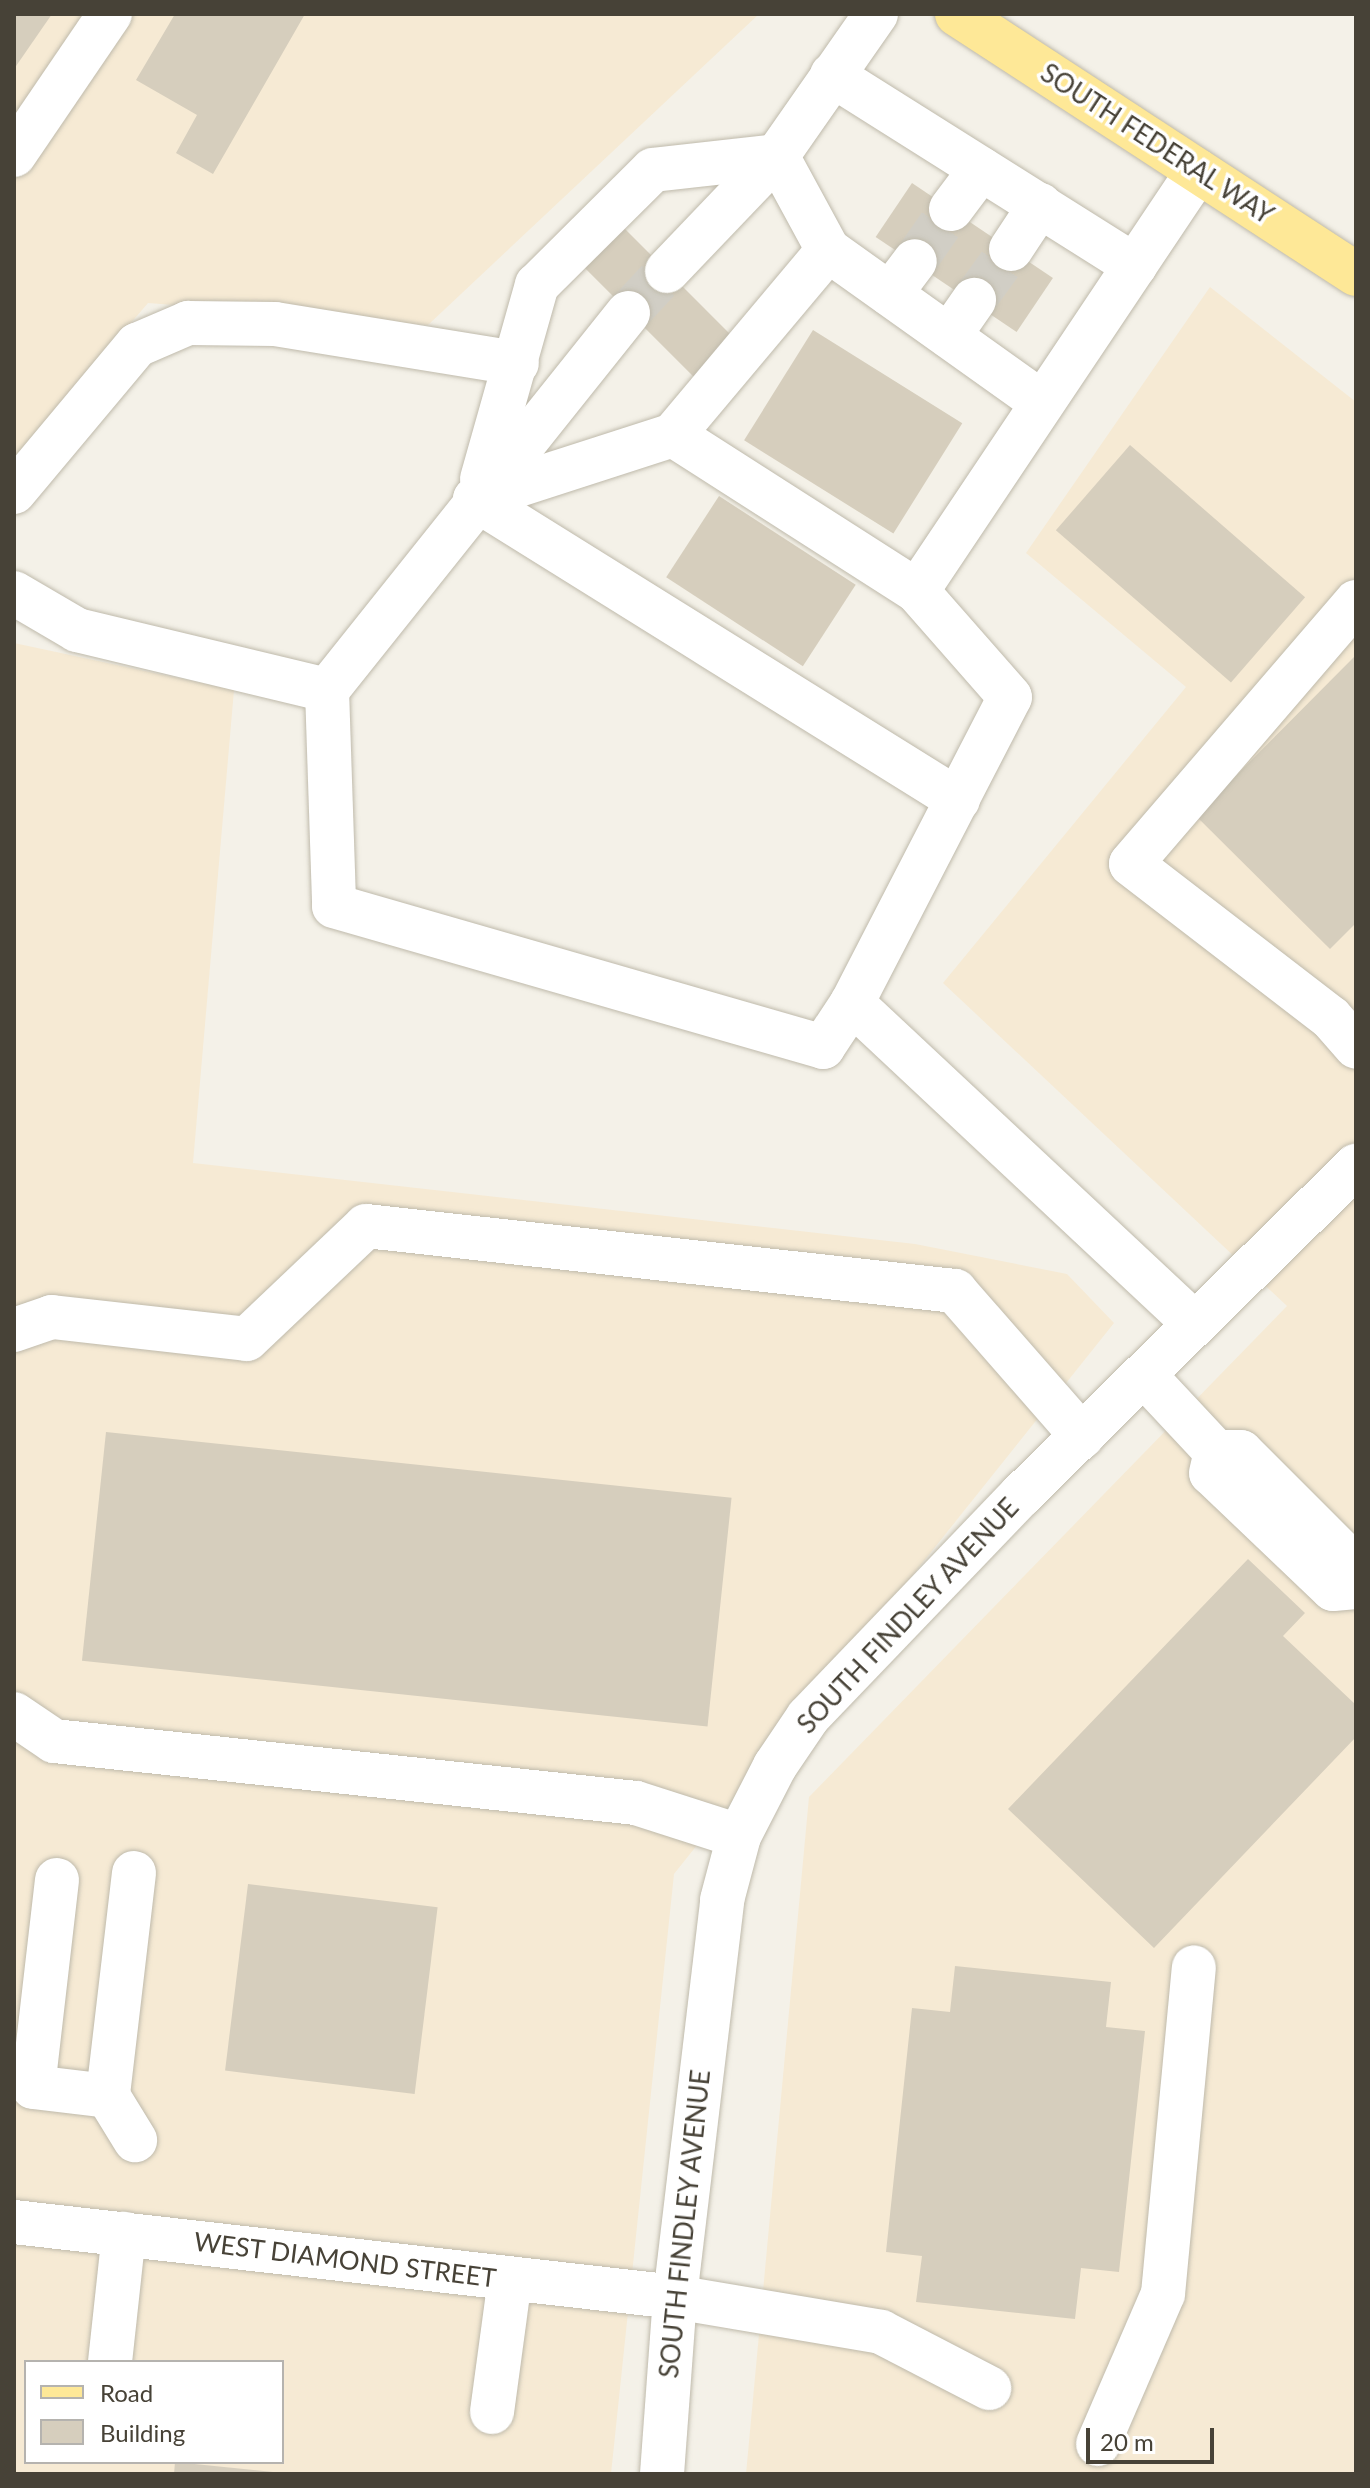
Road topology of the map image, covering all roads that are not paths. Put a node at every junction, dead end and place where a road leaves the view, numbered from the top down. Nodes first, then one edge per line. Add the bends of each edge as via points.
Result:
1 (110, 14) edge
2 (876, 14) edge
3 (957, 14) edge
4 (832, 75) junction
5 (14, 155) edge
6 (777, 156) junction
7 (981, 169) junction
8 (1198, 171) junction
9 (1040, 205) junction
10 (951, 209) tunnel mouth
11 (1011, 249) tunnel mouth
12 (828, 250) junction
13 (1135, 266) junction
14 (667, 271) tunnel mouth
15 (1356, 274) edge
16 (974, 300) tunnel mouth
17 (628, 313) tunnel mouth
18 (949, 336) junction
19 (517, 363) junction
20 (1041, 402) junction
21 (673, 435) junction
22 (14, 492) edge
23 (475, 499) junction
24 (917, 591) junction
25 (14, 593) edge
26 (1356, 602) edge
27 (327, 690) junction
28 (958, 800) junction
29 (852, 1003) junction
30 (1356, 1047) edge
31 (1356, 1166) edge
32 (1193, 1322) junction
33 (14, 1330) edge
34 (1144, 1375) junction
35 (1082, 1436) junction
36 (1356, 1587) edge
37 (14, 1714) edge
38 (739, 1836) junction
39 (134, 1873) dead end
40 (57, 1880) dead end
41 (1194, 1967) dead end
42 (108, 2096) junction
43 (135, 2140) dead end
44 (14, 2222) edge
45 (124, 2234) junction
46 (510, 2279) junction
47 (675, 2297) junction
48 (110, 2360) edge
49 (989, 2388) dead end
50 (492, 2412) dead end
51 (1098, 2444) dead end
52 (662, 2474) edge

1 - 5 street
2 - 4 street
3 - 8 main road, SOUTH FEDERAL WAY
4 - 6 street
4 - 7 street
6 - 12 street
6 - 14 street
6 - 19 street via 653,170 537,285
7 - 9 street
7 - 10 street
8 - 13 street
8 - 15 main road, SOUTH FEDERAL WAY
9 - 11 street
9 - 13 street
12 - 18 street via 902,278
12 - 21 street
13 - 20 street
16 - 18 street
17 - 23 street
18 - 20 street
19 - 22 street via 275,324 188,323 137,345
19 - 23 street
20 - 24 street
21 - 23 street
21 - 24 street
23 - 27 street
23 - 28 street
24 - 28 street via 1010,697
25 - 27 street via 77,630
26 - 30 street via 1131,864 1331,1018
27 - 29 street via 334,906 823,1047
28 - 29 street
29 - 32 street
31 - 32 street, SOUTH FINDLEY AVENUE
32 - 34 street, SOUTH FINDLEY AVENUE
33 - 35 street via 52,1317 247,1339 366,1226 955,1291
34 - 35 street, SOUTH FINDLEY AVENUE
34 - 36 street via 1216,1452 1211,1473 1333,1589
35 - 38 street, SOUTH FINDLEY AVENUE via 808,1717
37 - 38 street via 54,1741 636,1803
38 - 47 street, SOUTH FINDLEY AVENUE via 722,1900
39 - 42 street
40 - 42 street via 33,2087
41 - 51 street via 1163,2294
42 - 43 street
44 - 45 street, WEST DIAMOND STREET
45 - 46 street, WEST DIAMOND STREET
45 - 48 street
46 - 47 street, WEST DIAMOND STREET
46 - 50 street
47 - 49 street, WEST DIAMOND STREET via 881,2332
47 - 52 street, SOUTH FINDLEY AVENUE

